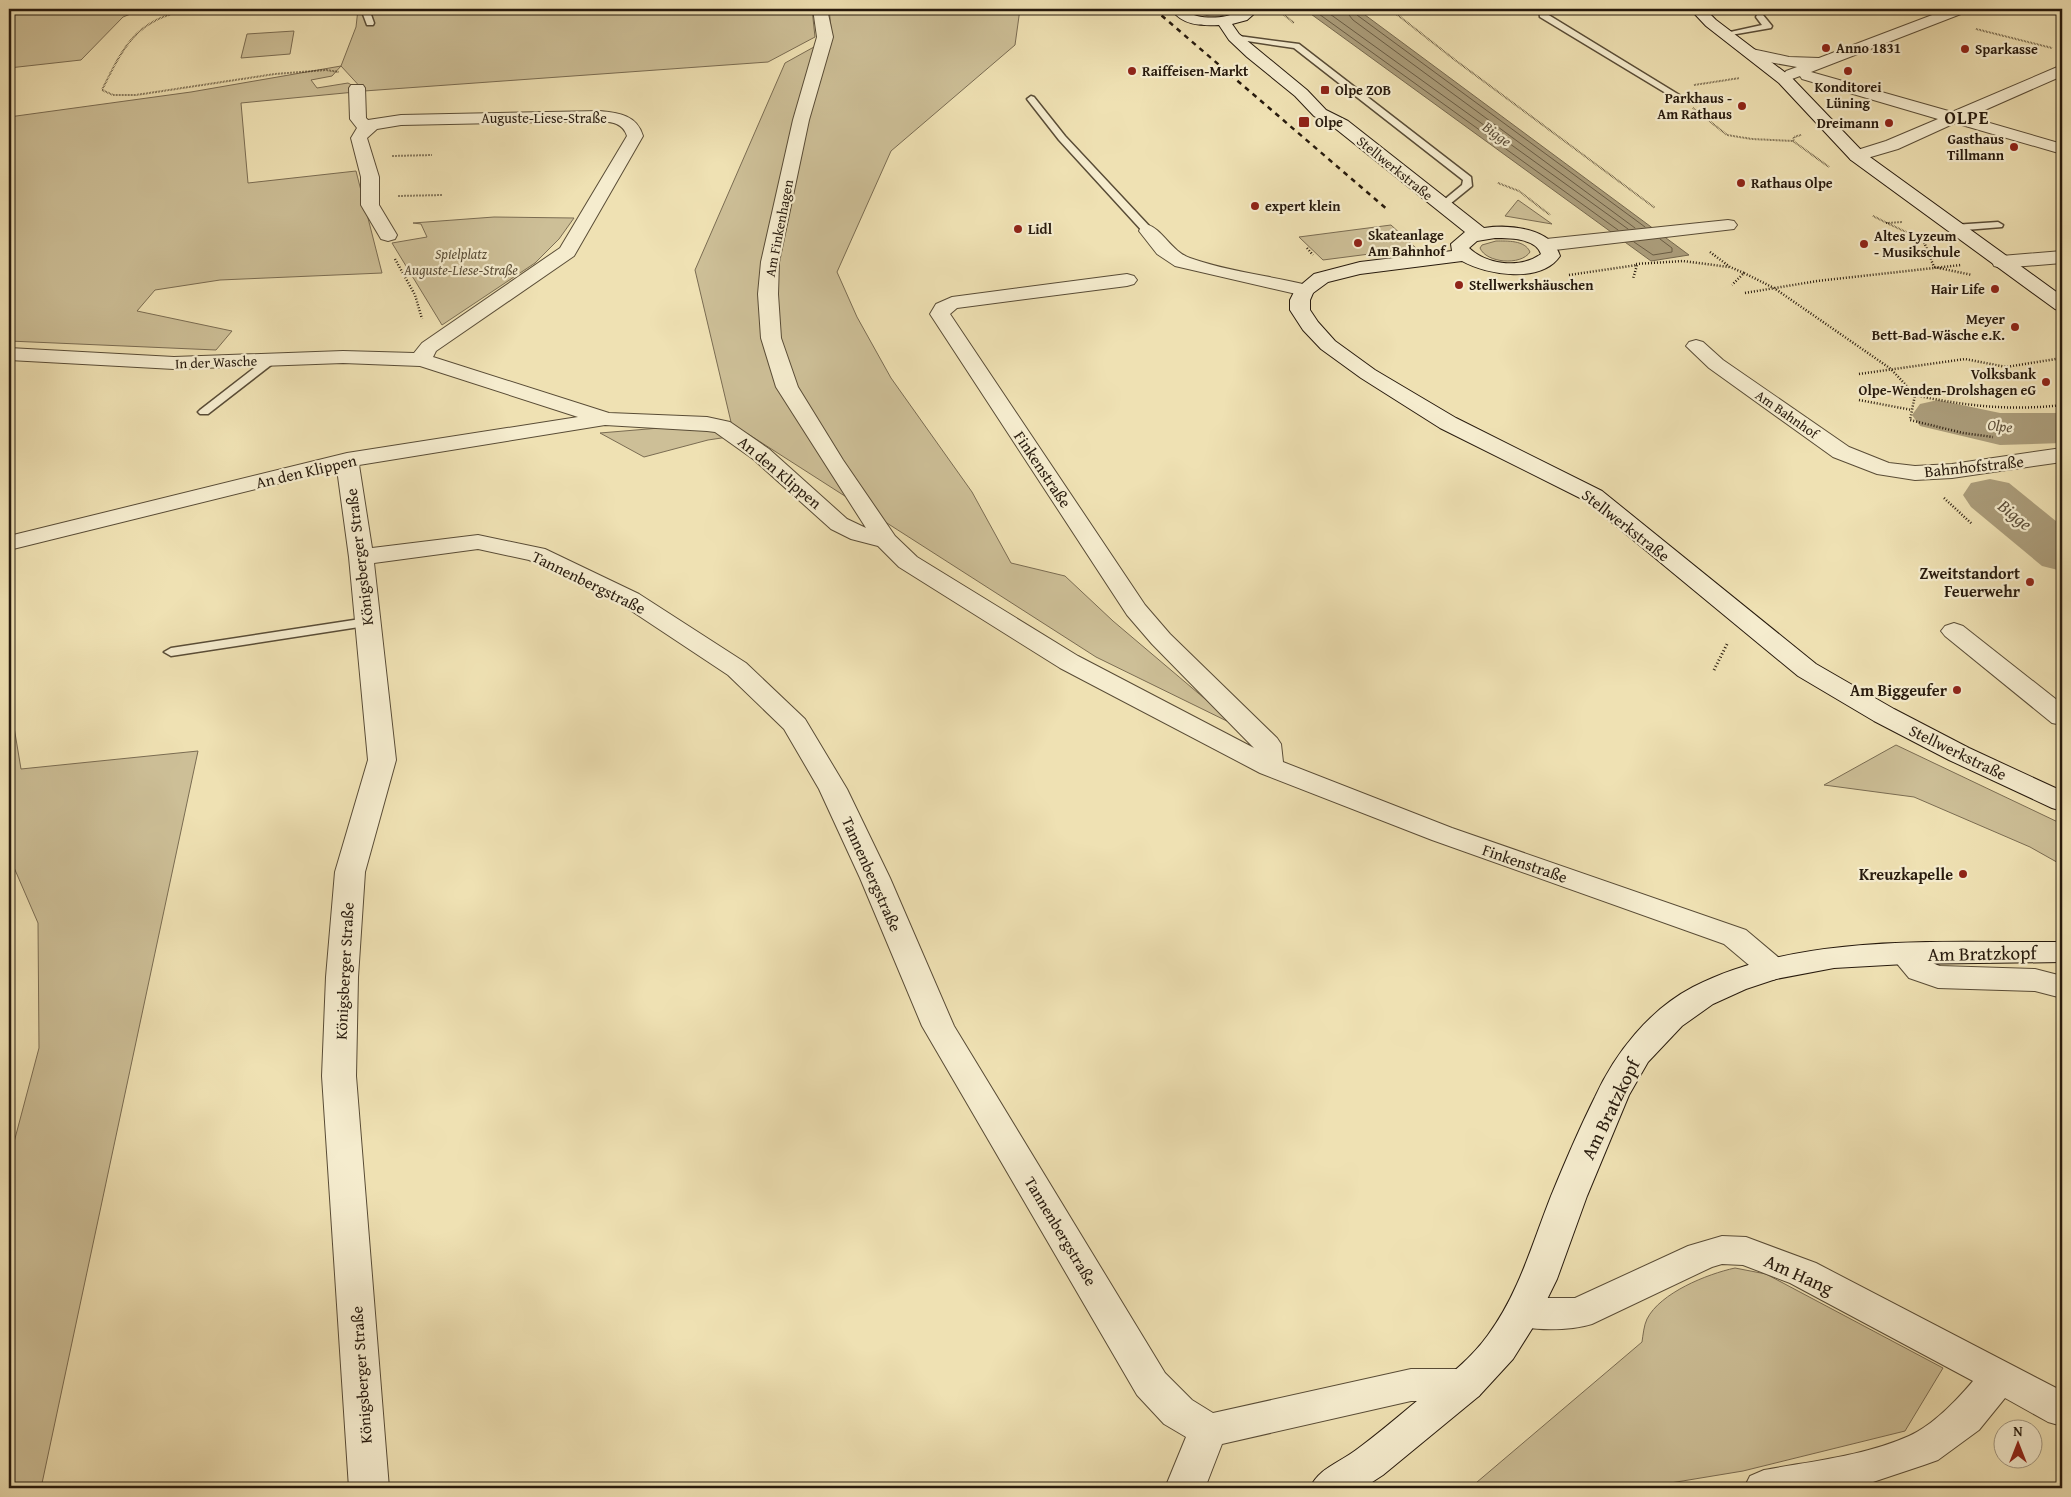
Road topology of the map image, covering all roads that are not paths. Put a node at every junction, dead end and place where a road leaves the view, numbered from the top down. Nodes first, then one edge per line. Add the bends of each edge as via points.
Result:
1 (365, 9) edge
2 (820, 9) edge
3 (1178, 9) edge
4 (1247, 9) edge
5 (1543, 9) edge
6 (1697, 9) edge
7 (1959, 9) edge
8 (1760, 17) dead end
9 (1223, 21) junction
10 (370, 23) dead end
11 (1725, 34) junction
12 (1234, 37) junction
13 (1752, 54) junction
14 (1829, 60) junction
15 (2062, 70) edge
16 (1808, 76) dead end
17 (1785, 80) junction
18 (357, 88) road end
19 (1677, 96) road end
20 (1032, 99) dead end
21 (1953, 118) junction
22 (366, 128) junction
23 (2062, 150) edge
24 (1857, 156) junction
25 (1442, 206) junction
26 (1728, 225) dead end
27 (1998, 225) dead end
28 (1953, 228) junction
29 (1148, 232) joint
30 (1480, 234) junction
31 (388, 235) road end
32 (1546, 245) junction
33 (1464, 255) junction
34 (2062, 257) edge
35 (2001, 262) junction
36 (1127, 280) dead end
37 (1305, 290) junction
38 (2062, 305) edge
39 (1696, 346) dead end
40 (428, 352) junction
41 (9, 354) edge
42 (271, 360) junction
43 (204, 412) dead end
44 (607, 419) junction
45 (2062, 455) edge
46 (347, 460) junction
47 (1885, 469) joint
48 (886, 541) junction
49 (9, 543) edge
50 (361, 557) junction
51 (367, 622) junction
52 (1954, 630) dead end
53 (172, 652) dead end
54 (2062, 717) edge
55 (1270, 767) junction
56 (2062, 802) edge
57 (2062, 952) edge
58 (1905, 954) junction
59 (1773, 969) junction
60 (2062, 987) edge
61 (1522, 1313) junction
62 (2000, 1377) junction
63 (1465, 1385) junction
64 (2062, 1410) edge
65 (1208, 1431) junction
66 (369, 1488) edge
67 (1185, 1488) edge
68 (1330, 1488) edge
69 (1764, 1488) edge

1 - 10 lane
2 - 48 street, Am Finkenhagen via 825,37 801,120 770,262 771,338 787,387
3 - 9 street via 1191,18
4 - 9 street via 1248,14 1244,17
5 - 19 lane via 1543,15
6 - 11 street
7 - 14 street
8 - 11 lane via 1768,26
9 - 12 street, Stellwerkstraße
11 - 13 street
12 - 25 street, Stellwerkstraße via 1320,113 1342,125
12 - 25 lane via 1296,46 1468,179 1467,186
13 - 14 street via 1797,62
13 - 17 street
14 - 17 street via 1792,74
15 - 21 street
16 - 21 street
17 - 24 street
18 - 22 street via 358,119
20 - 29 lane via 1062,138
21 - 23 street
21 - 24 street via 1892,145
22 - 31 street via 359,138 370,176 370,205
22 - 40 street, Auguste-Liese-Straße via 385,121 401,120 600,116 629,122 634,129 635,136 567,252
24 - 28 street
25 - 30 street, Stellwerkstraße
26 - 32 street
27 - 28 lane
28 - 35 street
29 - 37 street via 1164,250 1182,262
30 - 32 street via 1517,234
30 - 33 street via 1460,244
32 - 33 street via 1551,256 1526,268 1497,267
33 - 37 street via 1340,272 1321,278
34 - 35 street
35 - 38 street
36 - 55 street, Finkenstraße via 952,303 940,314 1136,610 1266,744
37 - 56 street, Stellwerkstraße via 1300,310 1310,326 1328,345 1368,374 1448,423 1594,496 1807,670 1959,754
39 - 47 street, Am Bahnhof via 1716,364 1841,452
40 - 42 street, In der Wasche
40 - 44 street, An den Klippen
41 - 42 street, In der Wasche via 174,363
42 - 43 lane
44 - 46 street, An den Klippen
44 - 48 street, An den Klippen via 722,427 761,454 839,524 858,534
45 - 47 street, Bahnhofstraße via 1952,471 1915,473
46 - 49 street, An den Klippen
46 - 50 street, Königsberger Straße
48 - 55 street, Finkenstraße via 908,562 1069,662
50 - 51 street, Königsberger Straße
50 - 65 street, Tannenbergstraße via 478,542 536,554 630,599 737,669 795,725 833,789 938,1026 1151,1384 1178,1412
51 - 53 lane
51 - 66 street, Königsberger Straße via 382,760 350,872 339,1076
52 - 54 street
55 - 59 street, Finkenstraße via 1442,834 1735,937
57 - 58 street, Am Bratzkopf
58 - 59 street, Am Bratzkopf via 1834,958
58 - 60 street via 1920,970 1938,977 2035,980
59 - 61 street, Am Bratzkopf via 1702,996 1671,1018 1636,1054 1612,1094
61 - 62 street, Am Hang via 1580,1313 1701,1256 1722,1250 1746,1251 1802,1273
61 - 63 street, Am Bratzkopf via 1500,1348
62 - 64 street, Am Hang
62 - 69 street via 1965,1418 1924,1448 1867,1468
63 - 65 street via 1411,1385
63 - 68 street, Am Bratzkopf via 1369,1463
65 - 67 street

